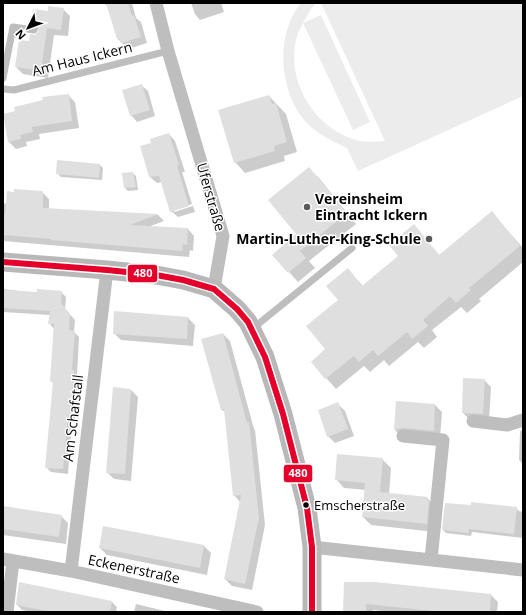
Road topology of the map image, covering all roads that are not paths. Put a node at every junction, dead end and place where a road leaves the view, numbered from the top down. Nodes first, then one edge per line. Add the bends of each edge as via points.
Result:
1 (156, 3) edge
2 (34, 30) dead end
3 (168, 51) junction
4 (3, 78) edge
5 (3, 89) edge
6 (352, 248) dead end
7 (3, 262) edge
8 (107, 270) junction
9 (214, 289) junction
10 (251, 329) junction
11 (523, 420) edge
12 (473, 421) dead end
13 (403, 436) dead end
14 (312, 547) junction
15 (8, 560) edge
16 (432, 560) junction
17 (523, 570) edge
18 (71, 571) junction
19 (7, 612) edge
20 (257, 612) edge
21 (312, 612) edge

1 - 3 street, Uferstraße
2 - 4 lane via 13,27
3 - 5 lane, Am Haus Ickern via 14,90
3 - 9 street, Uferstraße via 223,236
6 - 10 lane
7 - 8 main road
8 - 9 main road via 169,277
8 - 18 street, Am Schafstall
9 - 10 main road via 237,309
10 - 14 main road via 265,357 283,414 307,508
11 - 12 street via 507,425
13 - 16 street via 443,440
14 - 16 street
14 - 21 main road
15 - 18 street, Eckenerstraße
15 - 19 street
16 - 17 street
18 - 20 street, Eckenerstraße

